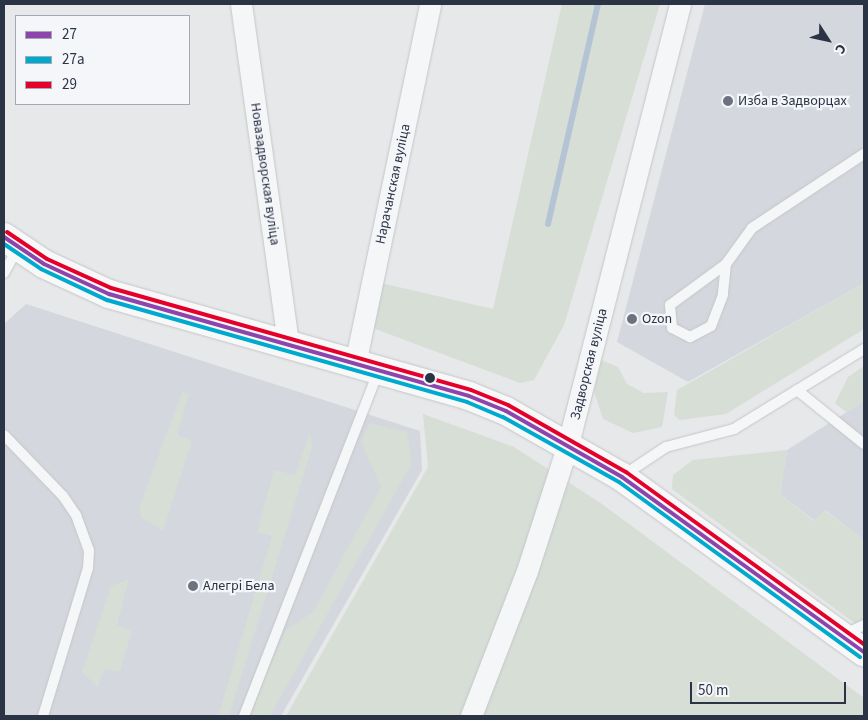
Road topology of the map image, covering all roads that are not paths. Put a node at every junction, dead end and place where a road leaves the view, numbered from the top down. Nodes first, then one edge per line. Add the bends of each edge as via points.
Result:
1 (241, 4) edge
2 (430, 4) edge
3 (680, 4) edge
4 (864, 154) edge
5 (11, 243) edge
6 (726, 264) junction
7 (4, 273) edge
8 (288, 344) junction
9 (864, 349) edge
10 (366, 368) junction
11 (797, 390) junction
12 (4, 435) edge
13 (568, 444) junction
14 (864, 444) edge
15 (622, 477) junction
16 (853, 630) edge
17 (864, 652) edge
18 (43, 716) edge
19 (244, 716) edge
20 (471, 716) edge

1 - 8 street, Новазадворская вуліца
2 - 10 street, Нарачанская вуліца
3 - 13 street, Задворская вуліца
4 - 6 lane via 752,228
5 - 7 lane
5 - 8 main road via 110,294
6 - 6 lane via 724,295 711,326 690,336 672,328 670,305
8 - 10 main road
9 - 11 lane
10 - 13 main road via 468,396
10 - 19 lane
11 - 14 lane
11 - 15 lane via 734,429 666,447
12 - 18 lane via 76,515 89,550 88,568
13 - 15 main road
13 - 20 street, Задворская вуліца via 527,571
15 - 16 main road
16 - 17 main road

